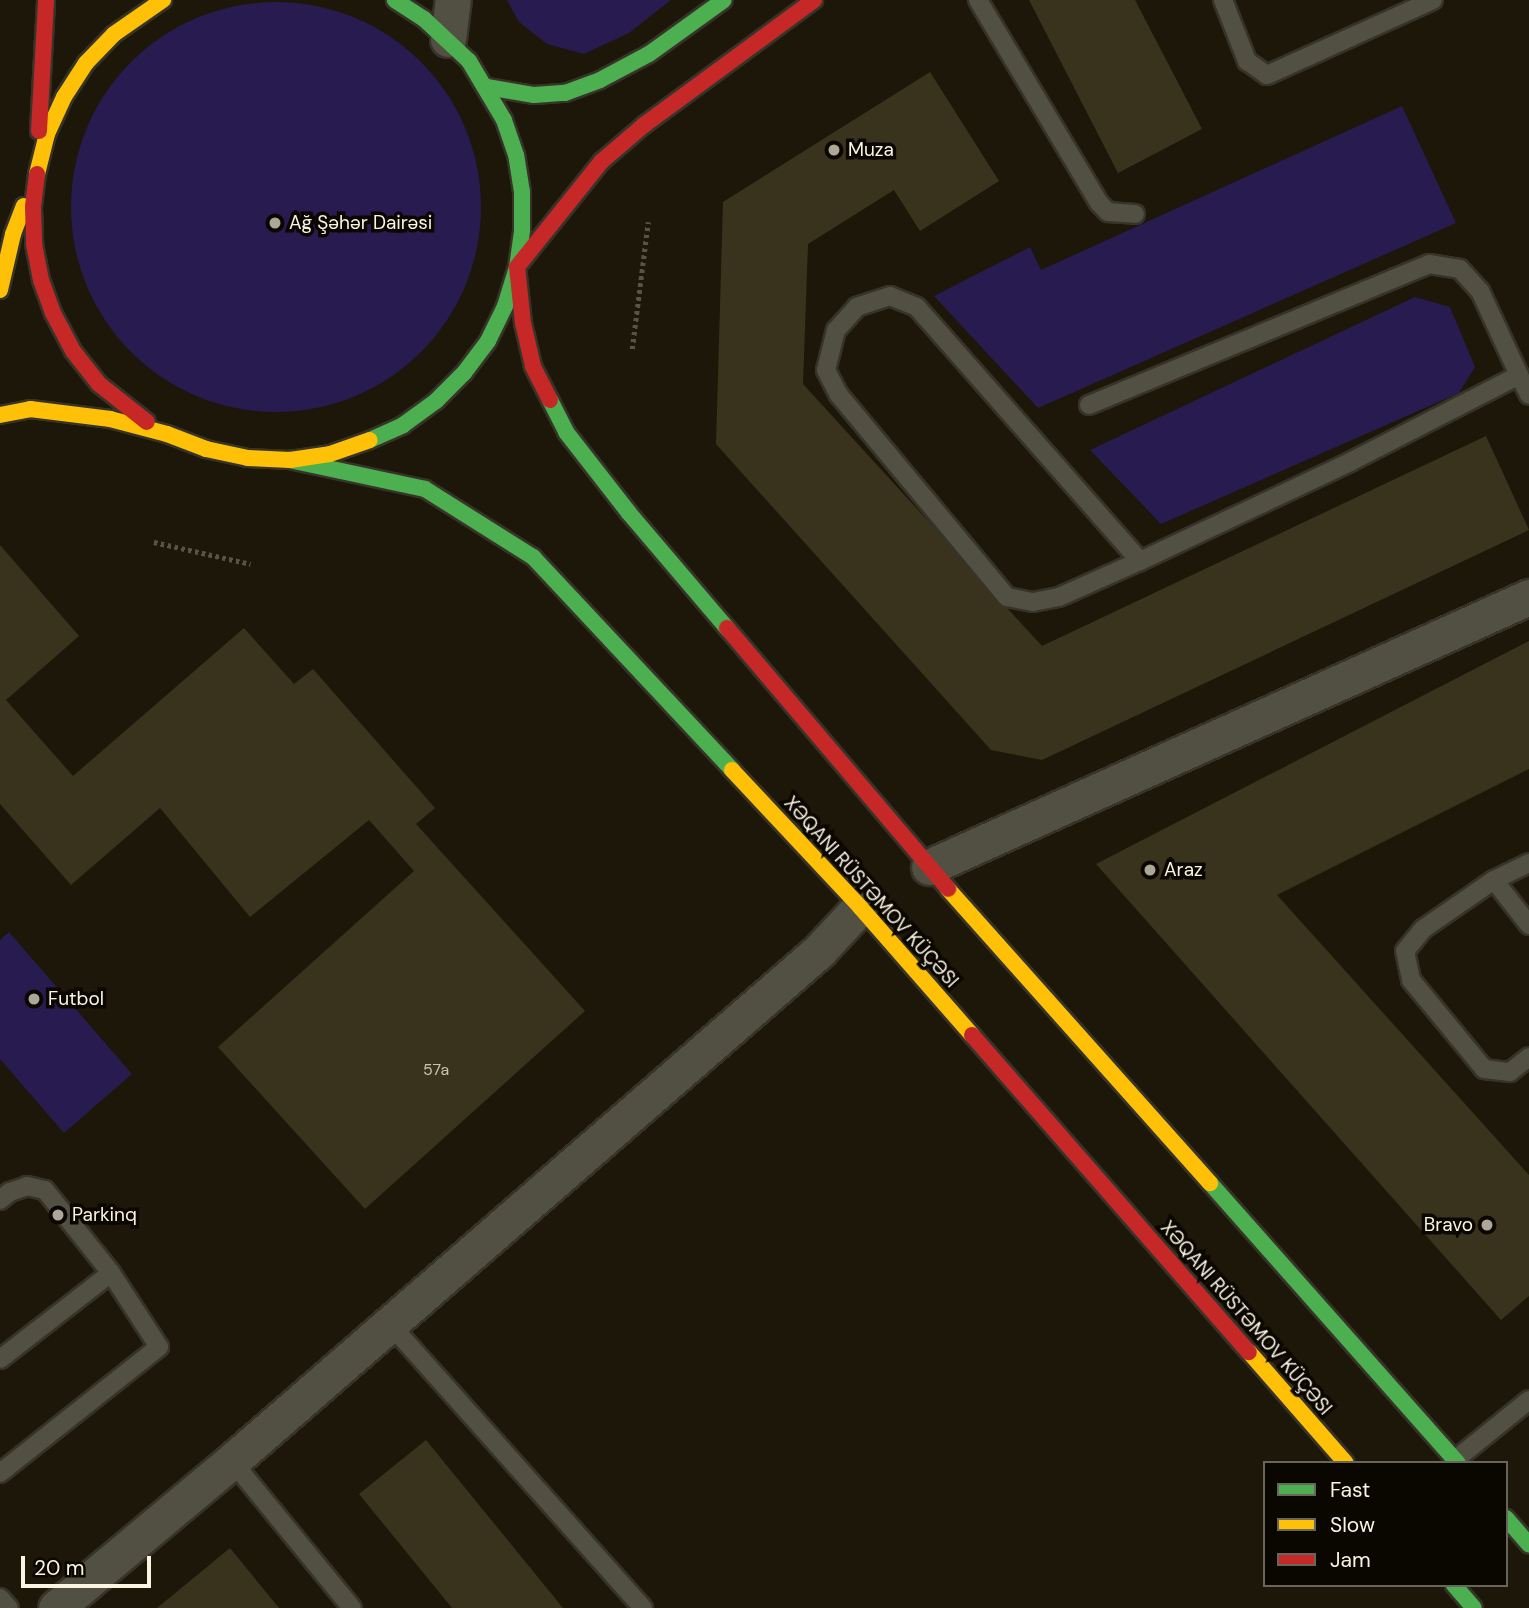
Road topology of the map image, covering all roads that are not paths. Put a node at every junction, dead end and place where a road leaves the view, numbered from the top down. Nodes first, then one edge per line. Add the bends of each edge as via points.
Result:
1 (46, 0) edge
2 (163, 0) edge
3 (395, 0) edge
4 (453, 0) edge
5 (723, 0) edge
6 (814, 0) edge
7 (978, 0) edge
8 (1223, 0) edge
9 (1433, 0) edge
10 (448, 38) junction
11 (487, 87) junction
12 (37, 173) junction
13 (1135, 214) dead end
14 (517, 267) junction
15 (0, 290) edge
16 (1519, 375) junction
17 (1529, 394) edge
18 (1090, 405) dead end
19 (0, 415) edge
20 (167, 434) junction
21 (290, 460) junction
22 (1140, 561) junction
23 (1529, 597) edge
24 (1529, 863) edge
25 (929, 867) junction
26 (1494, 880) junction
27 (860, 907) junction
28 (1527, 920) edge
29 (1529, 1057) edge
30 (0, 1200) edge
31 (111, 1273) junction
32 (389, 1323) junction
33 (0, 1359) edge
34 (1529, 1400) edge
35 (232, 1461) junction
36 (1344, 1461) edge
37 (1456, 1461) edge
38 (0, 1473) edge
39 (1508, 1520) edge
40 (1529, 1544) edge
41 (1456, 1587) edge
42 (0, 1598) edge
43 (9, 1608) edge
44 (55, 1608) edge
45 (352, 1608) edge
46 (643, 1608) edge
47 (1474, 1608) edge

1 - 12 main road
2 - 12 main road via 114,33 86,63 47,134
3 - 10 main road
4 - 10 street
5 - 11 main road via 649,54 565,93 534,95
6 - 14 main road via 602,161
7 - 13 lane via 1098,203 1108,212
8 - 9 lane via 1247,61 1267,75
10 - 11 main road
11 - 14 main road via 516,155 522,205
12 - 15 main road via 13,234
12 - 20 main road via 34,244 53,313 73,351 99,384 131,412
14 - 21 main road via 488,341 436,401 403,425 367,442
14 - 25 main road via 533,366 566,432 629,513
16 - 17 lane
16 - 18 lane via 1480,291 1460,269 1429,264
16 - 22 lane via 1350,462
19 - 20 main road via 30,409 68,412
20 - 21 main road via 227,454
21 - 27 main road, XƏQANI RÜSTƏMOV KÜÇƏSI via 425,489 533,557
22 - 22 lane via 917,307 890,296 857,307 836,330 826,370 838,395 1006,597 1033,602 1059,597
23 - 25 street
24 - 26 lane
25 - 37 main road
26 - 28 lane
26 - 29 lane via 1423,929 1405,951 1411,980 1484,1069 1510,1072
27 - 32 street via 819,951
27 - 36 main road, XƏQANI RÜSTƏMOV KÜÇƏSI
30 - 31 lane via 27,1186 45,1191
31 - 33 lane
31 - 38 lane via 159,1347
32 - 35 street
32 - 46 lane
34 - 37 lane
35 - 44 street
35 - 45 lane
39 - 40 main road
41 - 47 main road
42 - 43 lane

